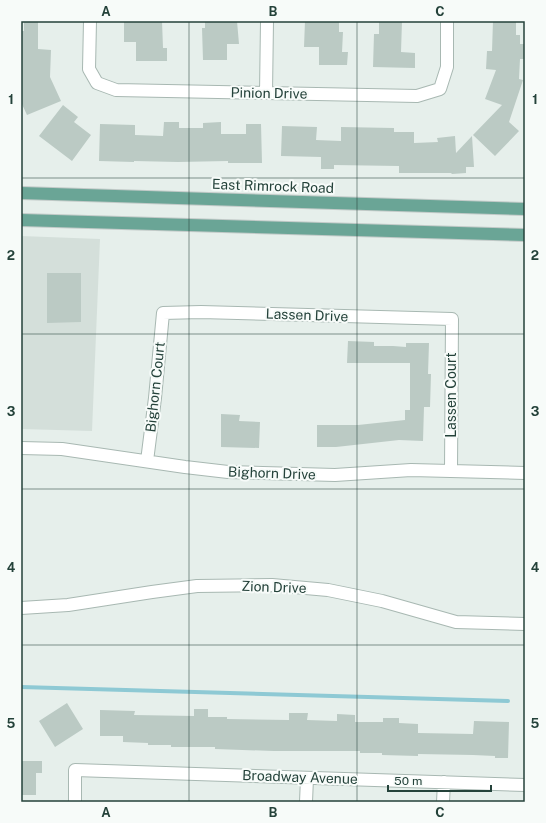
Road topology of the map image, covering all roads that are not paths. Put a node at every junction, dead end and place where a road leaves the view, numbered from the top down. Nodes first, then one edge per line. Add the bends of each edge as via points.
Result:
1 (90, 21) edge
2 (267, 21) edge
3 (447, 21) edge
4 (266, 93) junction
5 (21, 193) edge
6 (525, 209) edge
7 (21, 220) edge
8 (525, 235) edge
9 (163, 313) joint
10 (452, 319) joint
11 (21, 448) edge
12 (147, 461) junction
13 (451, 470) junction
14 (525, 473) edge
15 (21, 608) edge
16 (525, 624) edge
17 (307, 778) junction
18 (444, 782) junction
19 (525, 785) edge
20 (75, 802) edge
21 (306, 802) edge
22 (443, 802) edge

1 - 4 street, Pinion Drive via 89,69 97,83 116,90
2 - 4 street
3 - 4 street, Pinion Drive via 447,67 440,89 417,96
5 - 6 main road, East Rimrock Road
7 - 8 main road
9 - 10 street, Lassen Drive
9 - 12 street, Bighorn Court
10 - 13 street, Lassen Court
11 - 12 street, Bighorn Drive via 62,449
12 - 13 street, Bighorn Drive via 228,472 335,474
13 - 14 street, Bighorn Drive
15 - 16 street, Zion Drive via 68,605 197,586 272,585 328,590 382,601 456,622
17 - 18 street, Broadway Avenue
17 - 20 street, Broadway Avenue via 75,770
17 - 21 street
18 - 19 street, Broadway Avenue
18 - 22 street

